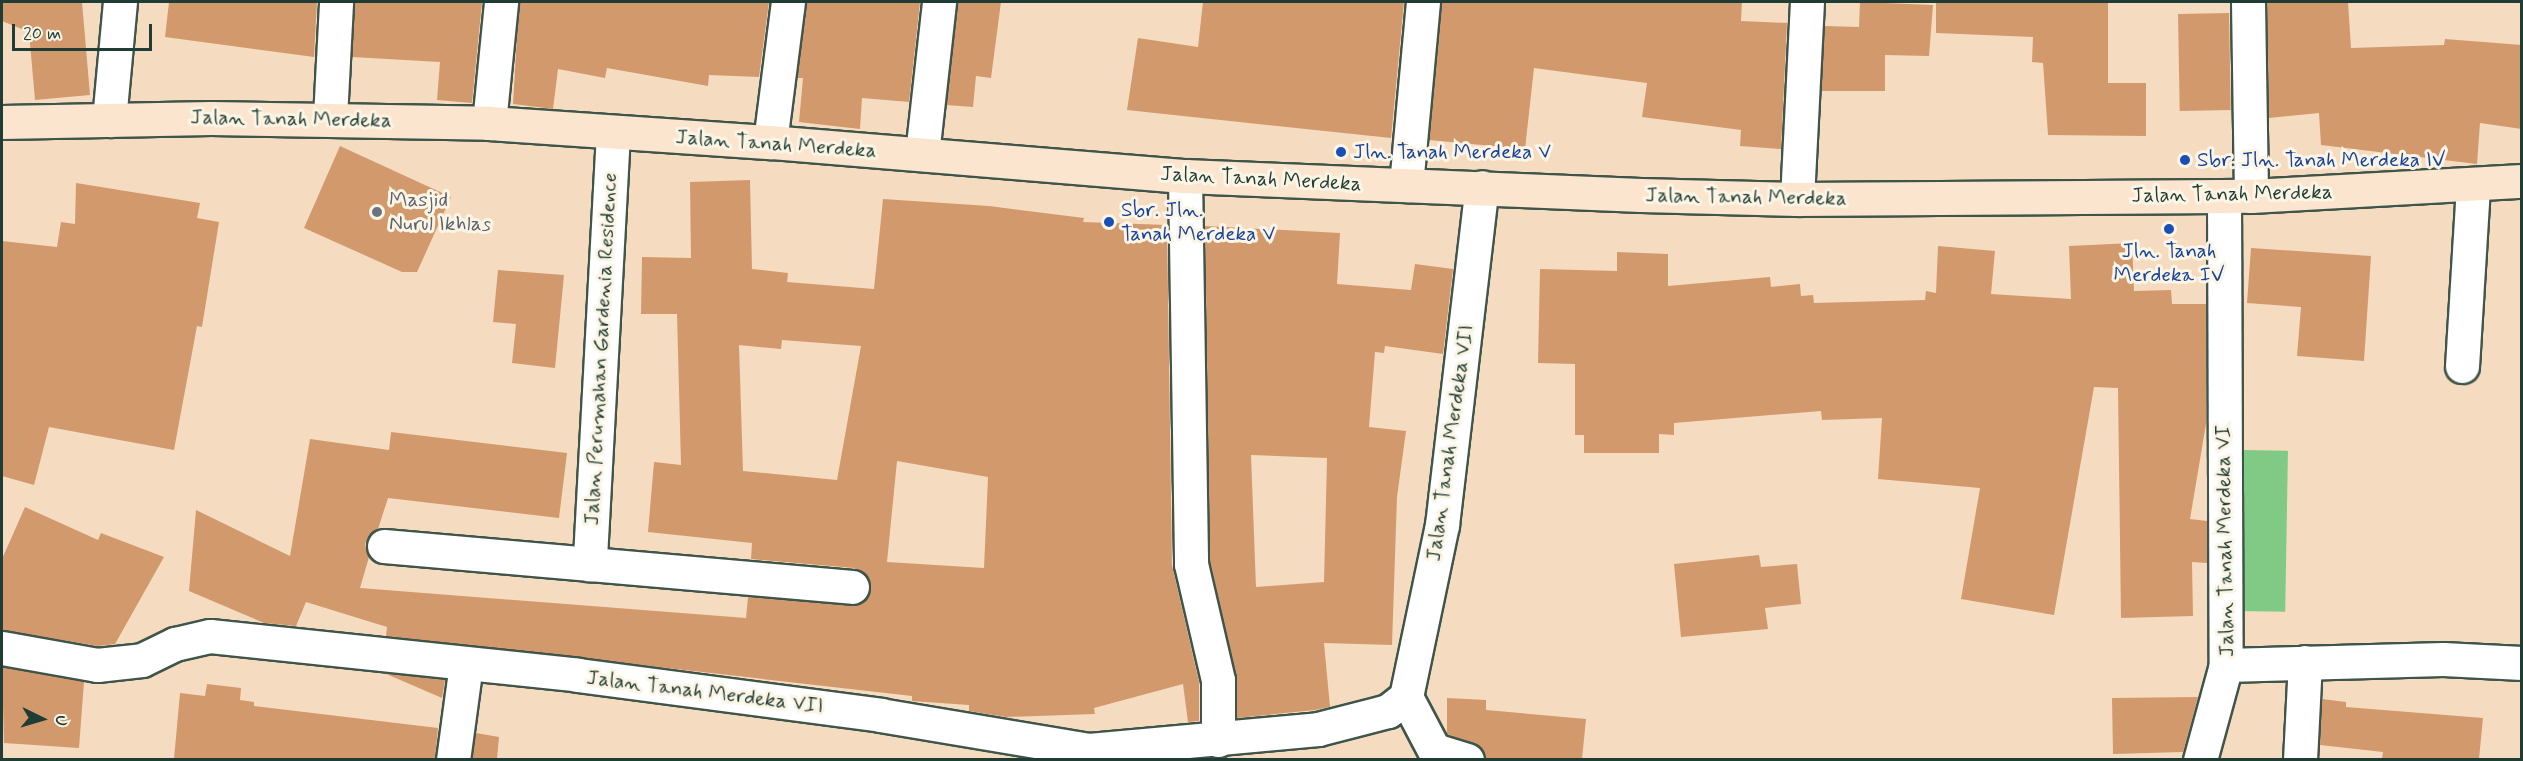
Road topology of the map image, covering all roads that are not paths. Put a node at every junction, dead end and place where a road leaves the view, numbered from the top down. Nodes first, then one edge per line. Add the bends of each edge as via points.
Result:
1 (120, 2) edge
2 (336, 2) edge
3 (501, 2) edge
4 (788, 2) edge
5 (939, 2) edge
6 (1423, 2) edge
7 (1808, 2) edge
8 (2248, 2) edge
9 (330, 118) junction
10 (109, 120) junction
11 (2, 122) edge
12 (489, 123) junction
13 (612, 133) junction
14 (770, 142) junction
15 (922, 154) junction
16 (1185, 176) junction
17 (2522, 182) edge
18 (2472, 184) junction
19 (1406, 185) junction
20 (1482, 187) junction
21 (2237, 196) junction
22 (1797, 199) junction
23 (2462, 366) dead end
24 (384, 546) dead end
25 (590, 564) junction
26 (852, 587) dead end
27 (2, 648) edge
28 (2305, 662) junction
29 (2522, 663) edge
30 (466, 664) junction
31 (2226, 665) junction
32 (1406, 697) junction
33 (1218, 740) junction
34 (1088, 755) edge
35 (453, 759) edge
36 (1467, 759) edge
37 (2200, 759) edge
38 (2300, 759) edge

1 - 10 street
2 - 9 street
3 - 12 street
4 - 14 street
5 - 15 street
6 - 19 street
7 - 22 street
8 - 21 street, Jalan Tanah Merdeka VI
9 - 10 street, Jalan Tanah Merdeka
9 - 12 street, Jalan Tanah Merdeka
10 - 11 street, Jalan Tanah Merdeka
12 - 13 street, Jalan Tanah Merdeka
13 - 14 street, Jalan Tanah Merdeka
13 - 25 street, Jalan Perumahan Gardenia Residence
14 - 15 street, Jalan Tanah Merdeka
15 - 16 street, Jalan Tanah Merdeka
16 - 19 street, Jalan Tanah Merdeka
16 - 33 street via 1191,564 1218,680
17 - 18 street, Jalan Tanah Merdeka
18 - 21 street, Jalan Tanah Merdeka
18 - 23 street
19 - 20 street, Jalan Tanah Merdeka
20 - 22 street, Jalan Tanah Merdeka
20 - 32 street, Jalan Tanah Merdeka VII via 1443,525
21 - 22 street, Jalan Tanah Merdeka
21 - 31 street, Jalan Tanah Merdeka VI
24 - 25 street
25 - 26 street
27 - 30 street, Jalan Tanah Merdeka VII via 97,665 142,660 175,644 210,636
28 - 29 street, Jalan Tanah Merdeka VI via 2443,659
28 - 31 street, Jalan Tanah Merdeka VI
28 - 38 street
30 - 34 street, Jalan Tanah Merdeka VII via 880,715
30 - 35 street
31 - 37 street
32 - 33 street, Jalan Tanah Merdeka VII via 1388,711 1318,729
32 - 36 street via 1434,750
33 - 34 street, Jalan Tanah Merdeka VII

